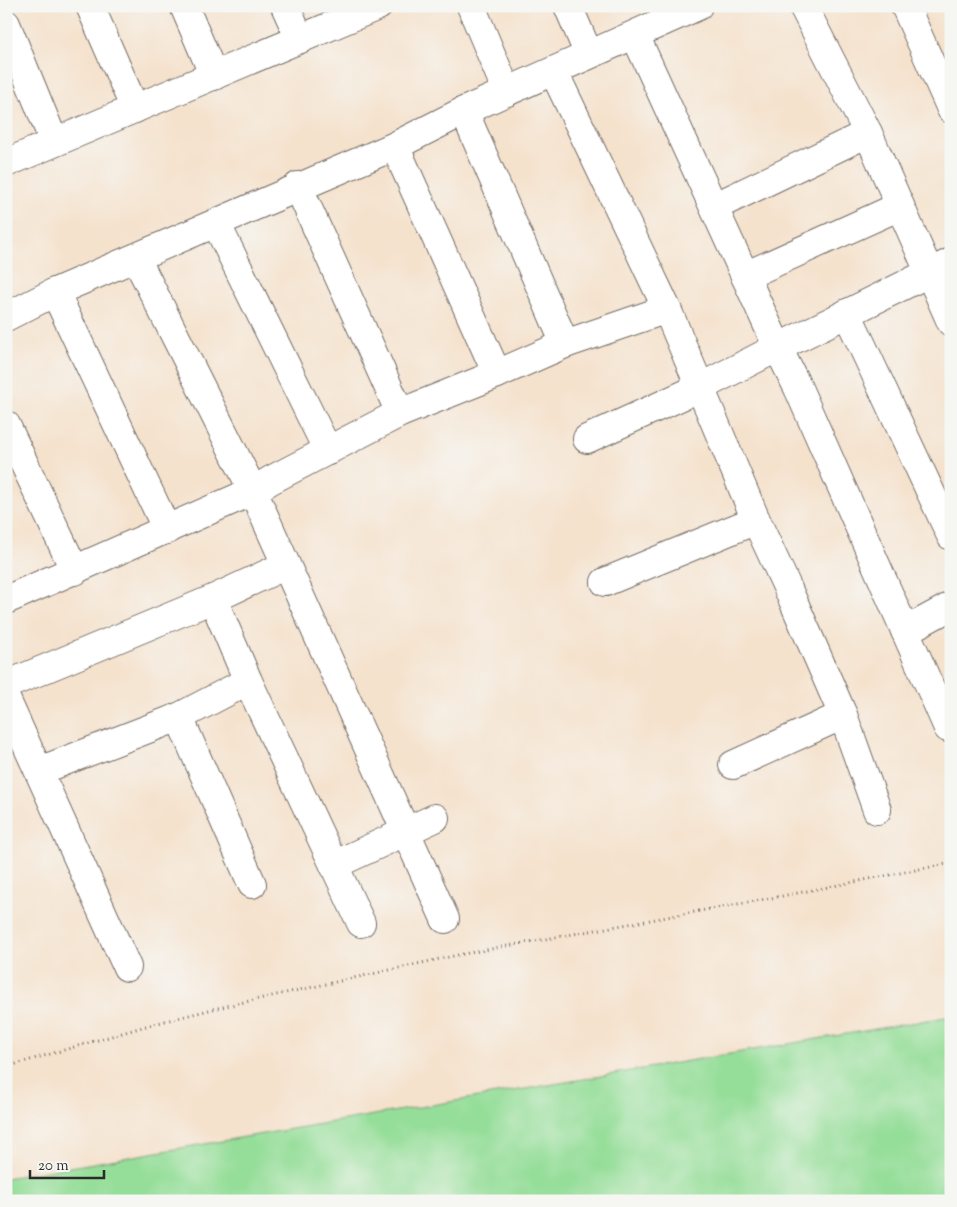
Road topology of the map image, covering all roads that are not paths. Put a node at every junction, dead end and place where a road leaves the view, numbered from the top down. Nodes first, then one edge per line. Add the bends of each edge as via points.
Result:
1 (90, 6) edge
2 (184, 6) edge
3 (285, 6) edge
4 (378, 6) edge
5 (471, 6) edge
6 (568, 6) edge
7 (803, 6) edge
8 (905, 6) edge
9 (691, 8) edge
10 (6, 24) edge
11 (635, 35) junction
12 (300, 39) junction
13 (590, 55) junction
14 (554, 72) junction
15 (214, 76) junction
16 (507, 92) junction
17 (135, 109) junction
18 (951, 109) edge
19 (464, 111) junction
20 (868, 133) junction
21 (54, 142) junction
22 (395, 146) junction
23 (6, 163) edge
24 (298, 186) junction
25 (900, 206) junction
26 (714, 207) junction
27 (216, 223) junction
28 (136, 258) junction
29 (940, 268) edge
30 (745, 276) junction
31 (55, 292) junction
32 (667, 309) junction
33 (847, 313) junction
34 (6, 317) edge
35 (951, 322) edge
36 (565, 344) junction
37 (778, 348) junction
38 (497, 374) junction
39 (699, 388) junction
40 (400, 413) junction
41 (6, 425) edge
42 (587, 439) dead end
43 (328, 451) junction
44 (253, 491) junction
45 (756, 520) junction
46 (167, 530) junction
47 (951, 536) edge
48 (286, 564) junction
49 (75, 571) junction
50 (605, 582) dead end
51 (213, 599) junction
52 (6, 600) edge
53 (951, 606) edge
54 (905, 631) junction
55 (248, 681) junction
56 (6, 685) edge
57 (6, 699) edge
58 (843, 715) junction
59 (179, 718) junction
60 (948, 728) dead end
61 (15, 741) edge
62 (732, 765) dead end
63 (39, 771) junction
64 (877, 810) dead end
65 (435, 818) dead end
66 (406, 832) junction
67 (334, 865) junction
68 (252, 884) dead end
69 (445, 919) dead end
70 (362, 923) dead end
71 (127, 967) dead end

1 - 17 street
2 - 15 street
3 - 12 street
4 - 12 street
5 - 16 street
6 - 13 street
7 - 20 street
8 - 18 street
9 - 11 street
10 - 21 street
11 - 13 street
11 - 26 street
12 - 15 street
13 - 14 street
14 - 16 street
14 - 32 street
15 - 17 street
16 - 19 street
17 - 21 street
19 - 22 street
19 - 36 street
20 - 25 street
20 - 26 street
21 - 23 street
22 - 24 street
22 - 38 street
24 - 27 street
24 - 40 street
25 - 29 street
25 - 30 street
26 - 30 street
27 - 28 street
27 - 43 street
28 - 31 street
28 - 44 street
29 - 33 street
29 - 35 street
30 - 37 street
31 - 34 street
31 - 46 street
32 - 36 street
32 - 39 street
33 - 37 street
33 - 47 street
36 - 38 street
37 - 39 street
37 - 54 street
38 - 40 street
39 - 42 street
39 - 45 street
40 - 43 street
41 - 49 street
43 - 44 street
44 - 46 street
44 - 48 street
45 - 50 street
45 - 58 street
46 - 49 street
48 - 51 street
48 - 66 street
49 - 52 street
51 - 55 street
51 - 56 street
53 - 54 street
54 - 60 street
55 - 59 street
55 - 67 street
57 - 61 street
58 - 62 street
58 - 64 street
59 - 63 street
59 - 68 street
61 - 63 street
63 - 71 street
65 - 66 street
66 - 67 street
66 - 69 street
67 - 70 street

